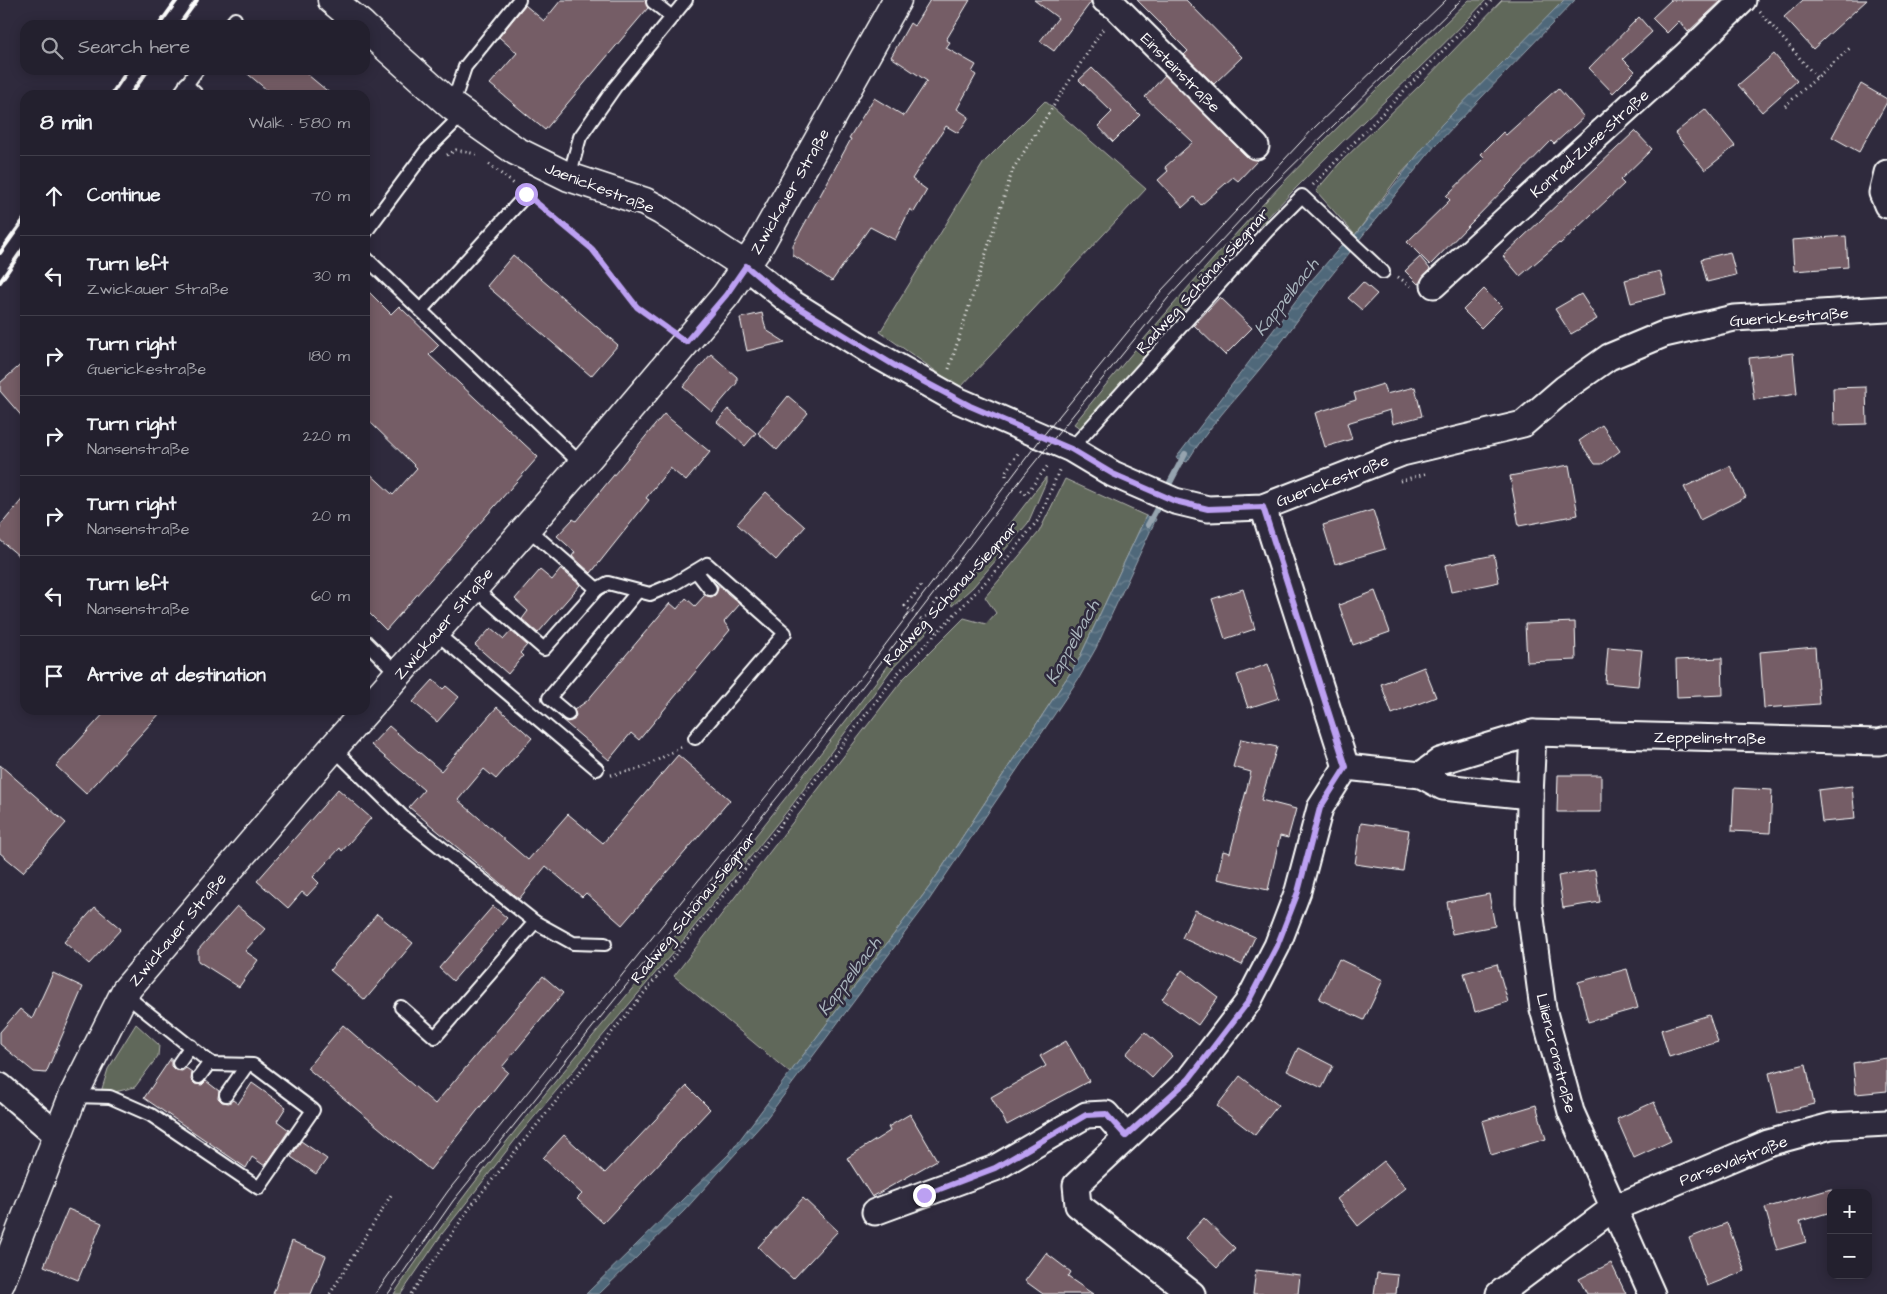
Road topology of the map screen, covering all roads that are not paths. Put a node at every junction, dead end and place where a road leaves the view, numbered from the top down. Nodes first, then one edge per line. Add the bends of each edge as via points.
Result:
1 (332, 0) edge
2 (519, 0) edge
3 (686, 0) edge
4 (897, 0) edge
5 (653, 2) dead end
6 (1115, 2) edge
7 (1751, 5) edge
8 (672, 17) junction
9 (356, 20) edge
10 (370, 32) edge
11 (193, 75) edge
12 (186, 84) junction
13 (182, 90) edge
14 (192, 90) edge
15 (457, 110) junction
16 (1256, 146) dead end
17 (1887, 173) edge
18 (569, 177) junction
19 (526, 194) road end
20 (1887, 205) edge
21 (370, 226) edge
22 (370, 263) edge
23 (746, 266) junction
24 (1383, 272) dead end
25 (1434, 285) dead end
26 (1887, 309) edge
27 (421, 310) junction
28 (1067, 447) junction
29 (582, 465) junction
30 (1263, 507) junction
31 (527, 528) junction
32 (696, 571) junction
33 (474, 588) junction
34 (597, 589) junction
35 (710, 589) dead end
36 (638, 591) junction
37 (435, 632) junction
38 (370, 646) edge
39 (398, 674) junction
40 (370, 706) edge
41 (568, 714) dead end
42 (362, 715) edge
43 (1534, 733) junction
44 (695, 738) road end
45 (1887, 740) edge
46 (333, 748) junction
47 (1346, 767) junction
48 (596, 769) road end
49 (1421, 775) junction
50 (1530, 796) junction
51 (535, 922) junction
52 (605, 944) dead end
53 (124, 994) junction
54 (401, 1007) dead end
55 (190, 1046) junction
56 (210, 1062) junction
57 (179, 1063) dead end
58 (247, 1065) junction
59 (199, 1077) dead end
60 (0, 1086) edge
61 (226, 1095) dead end
62 (73, 1096) junction
63 (1887, 1123) edge
64 (57, 1135) junction
65 (1126, 1136) junction
66 (1612, 1209) junction
67 (875, 1212) dead end
68 (0, 1284) edge
69 (1192, 1294) edge
70 (1499, 1294) edge
71 (1652, 1294) edge

1 - 9 main road
2 - 15 lane via 464,67
3 - 8 lane
4 - 23 main road, Zwickauer Straße
5 - 8 lane
6 - 16 street, Einsteinstraße
7 - 25 street, Konrad-Zuse-Straße via 1687,54
8 - 18 lane via 615,87 580,137
10 - 15 main road, Jaenickestraße
11 - 12 lane
12 - 13 lane
12 - 14 lane
15 - 18 main road, Jaenickestraße via 516,151
15 - 21 lane
17 - 20 street via 1882,193
18 - 23 main road, Jaenickestraße via 662,211
19 - 27 lane
22 - 27 lane
23 - 28 street, Guerickestraße via 788,301 942,392
23 - 29 main road, Zwickauer Straße via 726,295
24 - 28 lane, Radweg Schönau-Siegmar via 1302,196
26 - 30 street, Guerickestraße via 1734,318 1664,334 1609,357 1564,388 1523,424 1402,453
27 - 29 lane
28 - 30 street, Guerickestraße via 1113,474 1175,501 1208,509
29 - 31 main road, Zwickauer Straße
30 - 47 street
31 - 33 main road, Zwickauer Straße
31 - 34 lane
32 - 35 lane
32 - 36 lane via 650,594
32 - 44 lane via 707,564 785,633
33 - 34 lane via 544,649
33 - 37 main road, Zwickauer Straße
34 - 36 lane via 608,583
36 - 41 lane via 549,698
37 - 39 main road, Zwickauer Straße
37 - 48 lane
38 - 39 lane
39 - 40 main road, Zwickauer Straße
42 - 46 main road, Zwickauer Straße
43 - 45 street, Zeppelinstraße
43 - 49 street, Zeppelinstraße via 1440,761
43 - 50 street
46 - 51 lane via 404,818
46 - 53 main road, Zwickauer Straße
47 - 49 street
47 - 65 street via 1320,808 1298,892 1277,946 1248,1002 1189,1079
49 - 50 street via 1443,787
50 - 66 street, Liliencronstraße via 1528,903 1543,1009 1571,1112
51 - 52 lane via 573,943
51 - 54 lane via 435,1038
53 - 55 lane
53 - 62 main road, Zwickauer Straße
55 - 56 lane
55 - 57 lane
56 - 58 lane
56 - 59 lane
58 - 61 lane
58 - 62 lane via 253,1065 313,1110 259,1188 147,1107 110,1097
60 - 64 street
62 - 64 main road, Zwickauer Straße
63 - 66 street, Parsevalstraße via 1831,1126 1768,1143
64 - 68 main road, Zwickauer Straße
65 - 67 street via 1106,1114 1086,1115 995,1168
65 - 69 street via 1076,1185 1078,1205
66 - 70 street, Parsevalstraße
66 - 71 street, Liliencronstraße

